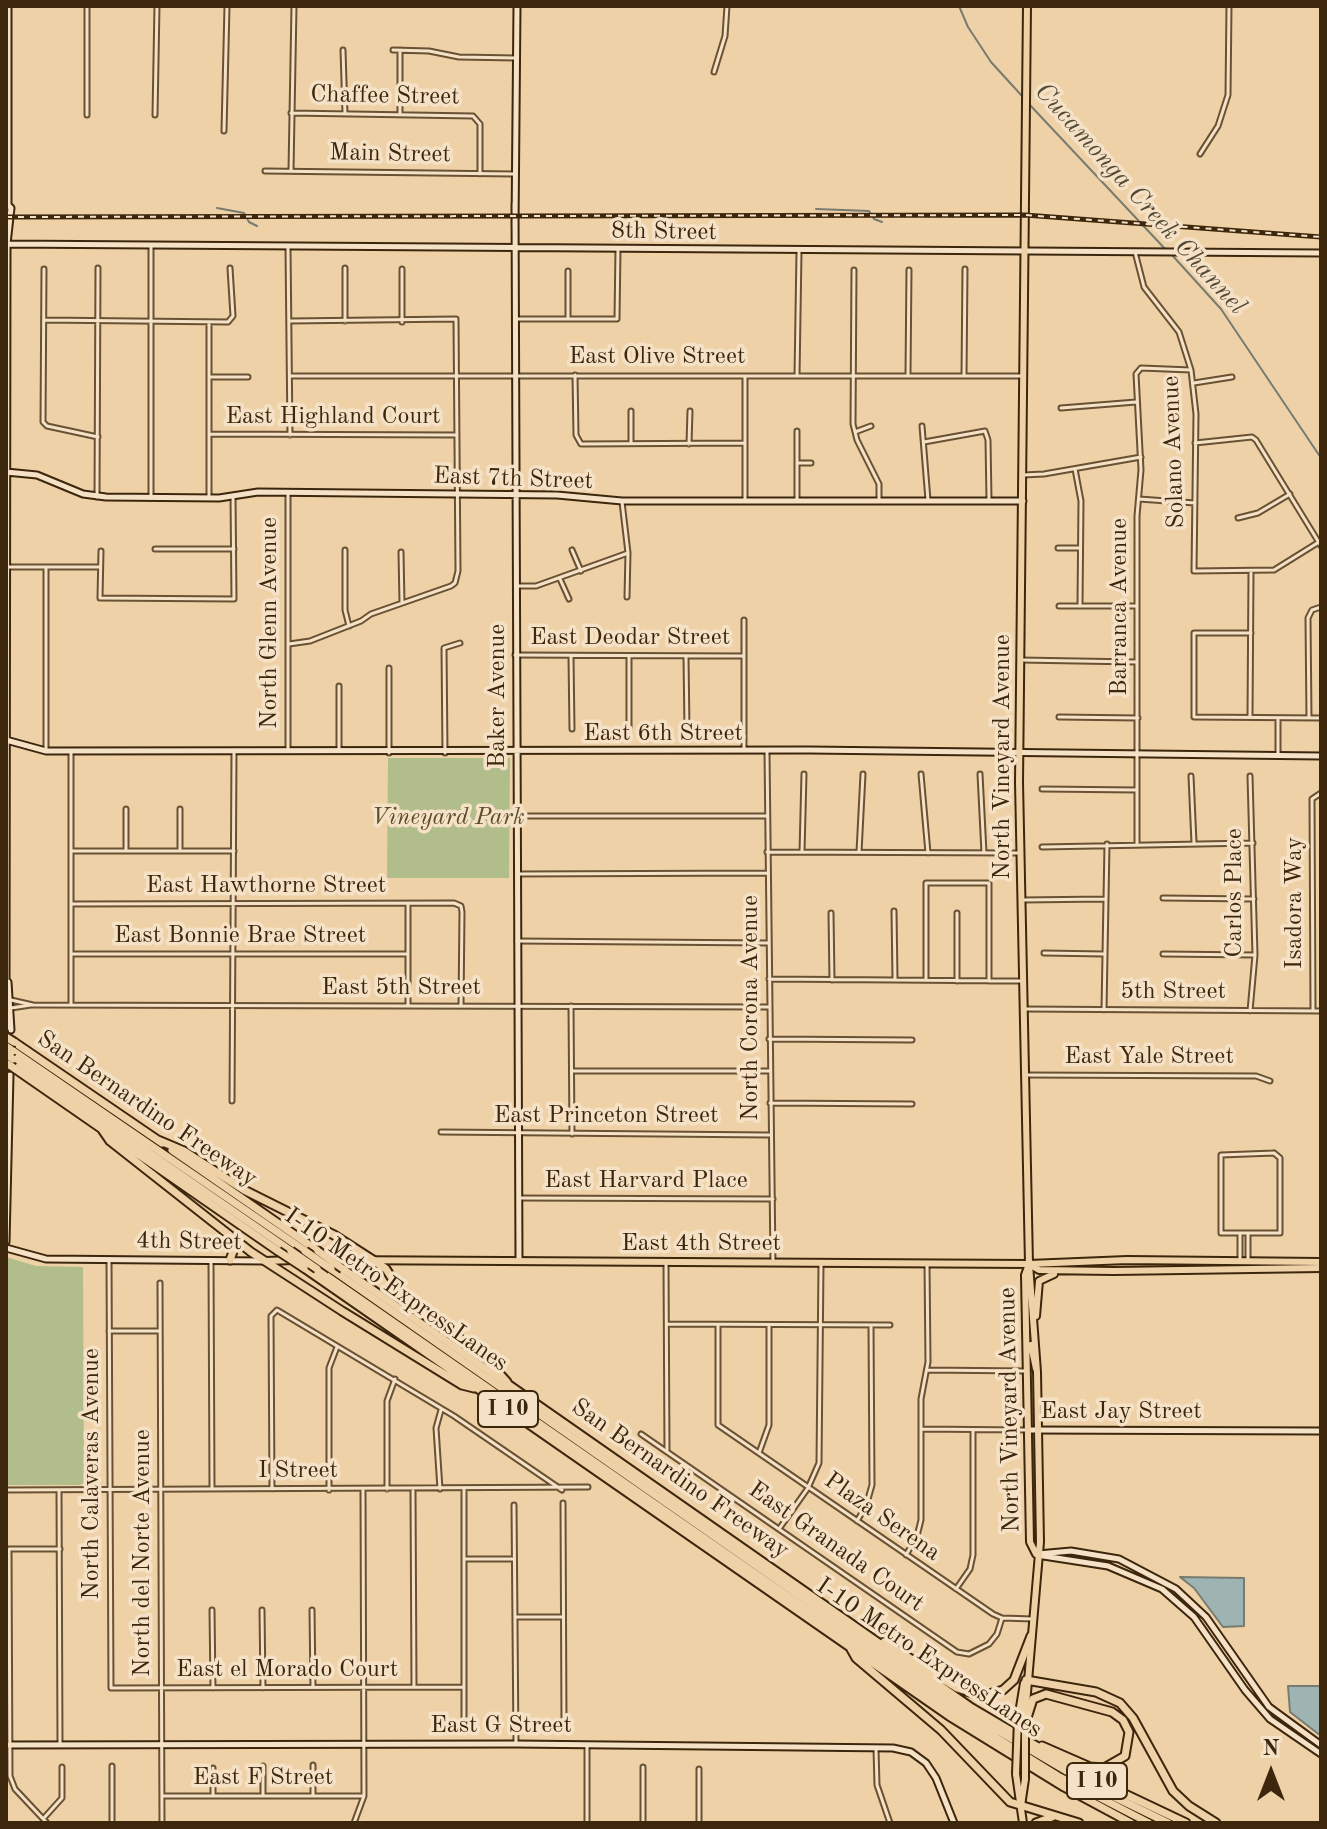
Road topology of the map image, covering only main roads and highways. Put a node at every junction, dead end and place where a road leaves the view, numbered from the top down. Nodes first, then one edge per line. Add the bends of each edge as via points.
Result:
1 (1027, 6) edge
2 (9, 1048) edge
3 (101, 1128) junction
4 (158, 1140) junction
5 (219, 1226) junction
6 (230, 1260) road end
7 (373, 1260) junction
8 (265, 1261) junction
9 (1321, 1262) edge
10 (1029, 1264) junction
11 (1321, 1268) edge
12 (1114, 1271) junction
13 (1034, 1319) junction
14 (1026, 1330) junction
15 (1037, 1372) junction
16 (510, 1386) junction
17 (481, 1390) junction
18 (1036, 1554) junction
19 (867, 1634) junction
20 (1031, 1636) junction
21 (849, 1647) junction
22 (1026, 1680) junction
23 (1021, 1722) junction
24 (1011, 1733) junction
25 (1021, 1806) junction
26 (1066, 1819) junction
27 (1023, 1823) edge
28 (1036, 1823) edge
29 (1079, 1823) edge
30 (1131, 1823) edge
31 (1149, 1823) edge
32 (1168, 1823) edge
33 (1186, 1823) edge
34 (1216, 1823) edge

1 - 10 main road, North Vineyard Avenue via 1019,753
2 - 3 highway, San Bernardino Freeway / I 10
2 - 4 highway, San Bernardino Freeway / I 10
2 - 31 highway, I-10 Metro ExpressLanes, bridge via 291,1251 968,1721
2 - 32 highway, I-10 Metro ExpressLanes, bridge via 963,1710 1090,1785
3 - 5 highway via 110,1141
3 - 17 highway, San Bernardino Freeway / I 10, bridge
4 - 7 highway
4 - 16 highway, San Bernardino Freeway / I 10, bridge
5 - 6 highway via 234,1242
5 - 8 highway
7 - 8 main road, 4th Street
7 - 10 main road, East 4th Street
7 - 16 highway via 398,1288 500,1371
8 - 17 highway via 462,1385
9 - 10 main road, East 4th Street
10 - 12 main road, East 4th Street via 1039,1270
10 - 13 main road, North Vineyard Avenue
10 - 14 main road, North Vineyard Avenue
11 - 12 main road, East 4th Street
12 - 13 main road via 1043,1277
13 - 15 main road, North Vineyard Avenue
14 - 15 main road
14 - 18 main road, North Vineyard Avenue via 1030,1542
15 - 18 main road, North Vineyard Avenue
16 - 19 highway, San Bernardino Freeway / I 10
17 - 21 highway, San Bernardino Freeway / I 10
18 - 20 main road, North Vineyard Avenue
19 - 20 highway via 957,1688 982,1696 1003,1690 1014,1680
19 - 24 highway, San Bernardino Freeway / I 10
20 - 22 main road, North Vineyard Avenue
21 - 25 highway via 941,1730 1003,1796
21 - 30 highway, San Bernardino Freeway / I 10 via 1007,1753
22 - 23 main road, North Vineyard Avenue via 1020,1692
22 - 34 highway via 1096,1692 1120,1703 1173,1791
23 - 24 highway via 1034,1697 1051,1695 1118,1715 1127,1727 1129,1745 1118,1763 1096,1769
23 - 25 main road, North Vineyard Avenue, bridge
23 - 25 main road, North Vineyard Avenue, bridge via 1016,1774
24 - 33 highway, San Bernardino Freeway / I 10
25 - 26 highway
25 - 27 main road, North Vineyard Avenue
26 - 28 highway
26 - 29 highway

